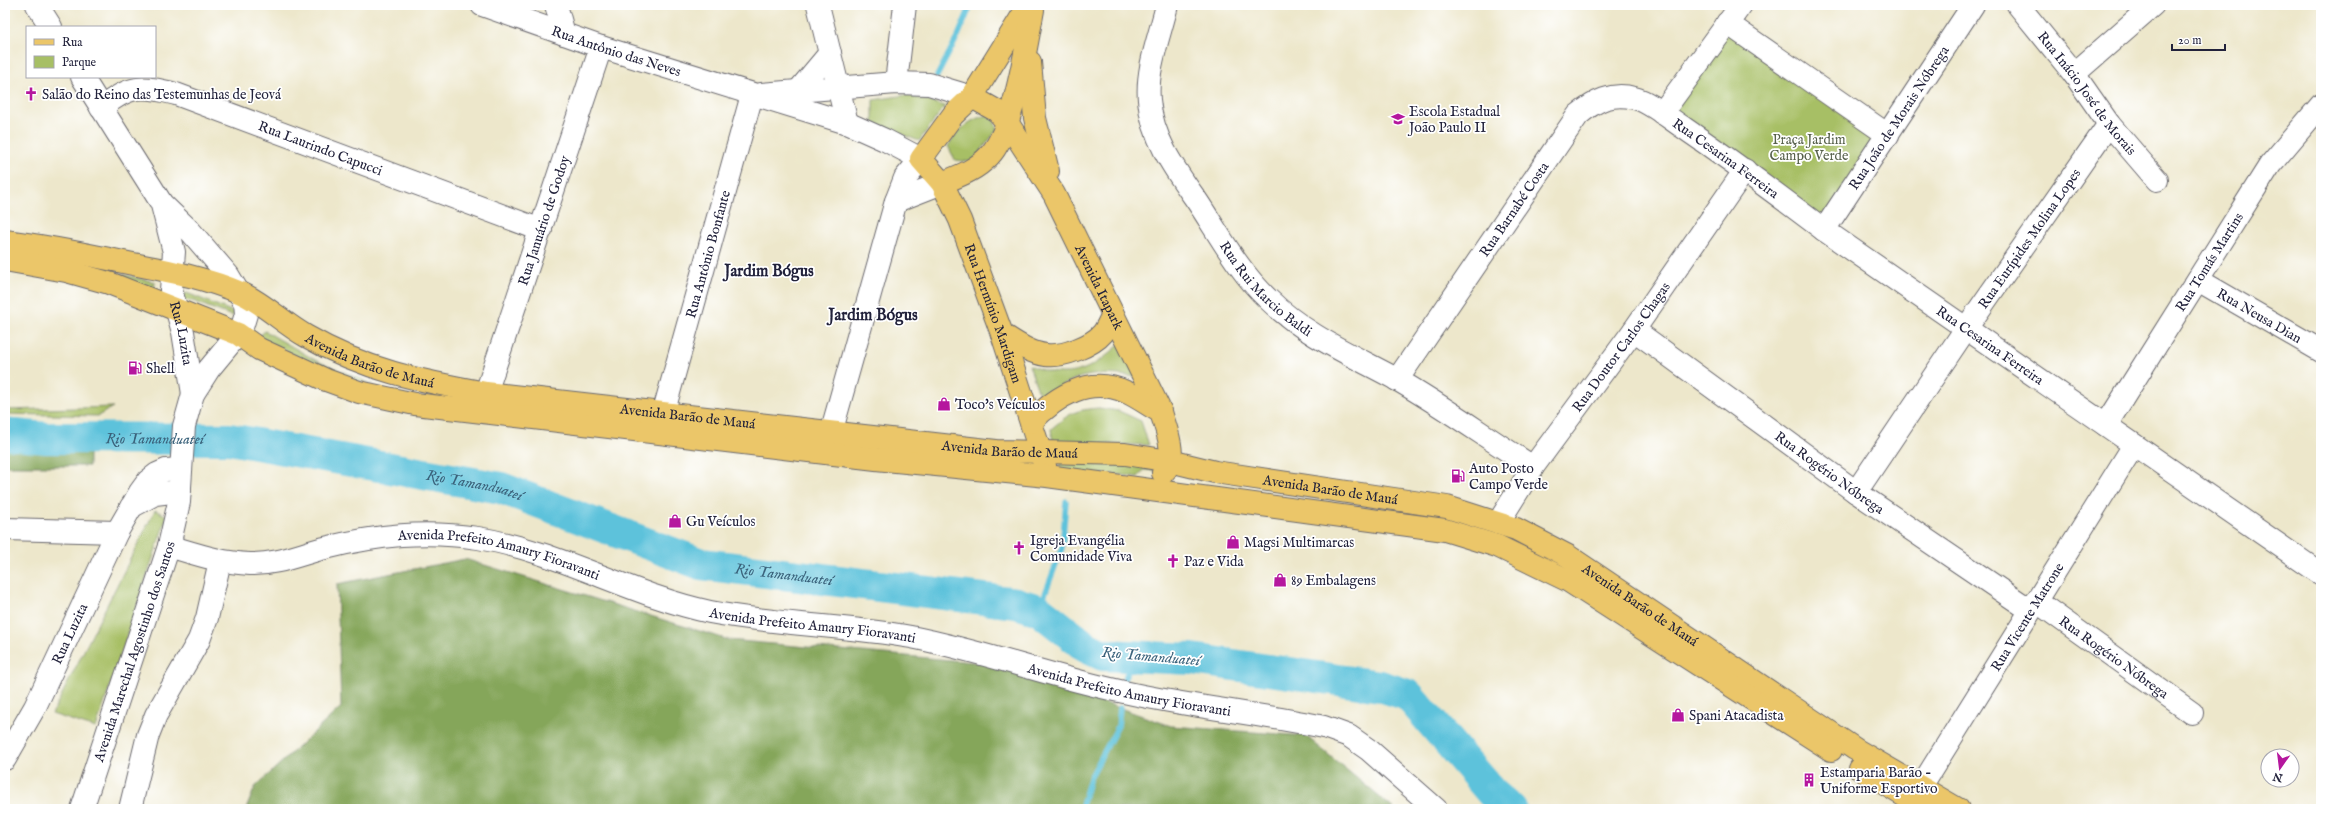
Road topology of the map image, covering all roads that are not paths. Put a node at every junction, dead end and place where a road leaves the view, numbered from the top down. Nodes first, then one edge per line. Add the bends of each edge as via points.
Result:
1 (37, 5) edge
2 (482, 5) edge
3 (556, 5) edge
4 (818, 5) edge
5 (905, 5) edge
6 (1030, 5) edge
7 (1034, 5) edge
8 (1167, 5) edge
9 (1741, 5) edge
10 (1973, 5) edge
11 (2018, 5) edge
12 (2152, 5) edge
13 (1727, 22) junction
14 (50, 26) edge
15 (1029, 30) junction
16 (564, 34) junction
17 (601, 47) junction
18 (830, 53) junction
19 (2074, 74) junction
20 (83, 78) edge
21 (896, 83) junction
22 (837, 87) junction
23 (799, 90) junction
24 (752, 95) junction
25 (972, 97) junction
26 (2321, 105) edge
27 (102, 108) junction
28 (1662, 113) junction
29 (1007, 122) junction
30 (847, 123) junction
31 (2109, 124) junction
32 (1888, 135) junction
33 (921, 159) junction
34 (1745, 170) junction
35 (2157, 180) dead end
36 (942, 183) junction
37 (1054, 194) junction
38 (896, 201) junction
39 (162, 204) junction
40 (541, 230) junction
41 (1824, 230) junction
42 (5, 241) edge
43 (5, 260) edge
44 (173, 272) junction
45 (2198, 280) junction
46 (240, 293) junction
47 (176, 309) junction
48 (1113, 314) junction
49 (1967, 327) junction
50 (1634, 330) junction
51 (238, 334) junction
52 (1002, 334) junction
53 (2321, 351) edge
54 (1397, 380) junction
55 (486, 393) junction
56 (193, 394) junction
57 (1160, 412) junction
58 (663, 414) junction
59 (1031, 422) junction
60 (2106, 425) junction
61 (831, 433) junction
62 (2134, 445) junction
63 (1041, 453) junction
64 (1170, 461) junction
65 (180, 463) junction
66 (1533, 467) junction
67 (1047, 476) junction
68 (1098, 484) junction
69 (180, 491) junction
70 (1856, 492) junction
71 (131, 507) junction
72 (1498, 523) junction
73 (5, 529) edge
74 (117, 532) junction
75 (169, 546) junction
76 (220, 561) junction
77 (2321, 574) edge
78 (2033, 606) junction
79 (2192, 713) dead end
80 (5, 758) edge
81 (1920, 788) junction
82 (82, 809) edge
83 (130, 809) edge
84 (1436, 809) edge
85 (1926, 809) edge
86 (1958, 809) edge

1 - 14 street
2 - 16 street, Rua Antônio das Neves
3 - 16 street
4 - 18 street
5 - 21 street
6 - 25 main road
7 - 15 main road
8 - 54 street, Rua Rui Marcio Baldi via 1151,69 1149,100 1165,154 1245,271 1266,297 1296,324 1327,344
9 - 13 street
10 - 32 street, Rua João de Morais Nóbrega
11 - 19 street, Rua Inácio José de Morais
12 - 19 street
13 - 28 street
13 - 32 street
15 - 29 main road
15 - 37 main road via 1030,86 1035,118
16 - 17 street, Rua Antônio das Neves
17 - 24 street, Rua Antônio das Neves
17 - 40 street, Rua Januário de Godoy
18 - 22 street
18 - 23 street
19 - 31 street, Rua Inácio José de Morais
20 - 27 street
21 - 22 street, Rua Antônio das Neves
21 - 25 street, Rua Antônio das Neves via 929,84
22 - 23 street, Rua Antônio das Neves
22 - 30 street
23 - 24 street, Rua Antônio das Neves
24 - 30 street, Rua Antônio das Neves
24 - 58 street, Rua Antônio Bonfante
25 - 29 main road, Avenida Itapark via 985,102
25 - 33 main road via 953,115
26 - 45 street, Rua Tomás Martins via 2270,165
27 - 39 street
27 - 40 street, Rua Laurindo Capucci via 120,93 140,88 154,88 176,94
28 - 34 street, Rua Cesarina Ferreira
28 - 54 street, Rua Barnabé Costa via 1635,98 1620,96 1591,104 1578,115
29 - 36 main road via 990,156 974,169
29 - 37 main road, Avenida Itapark
30 - 33 street, Rua Antônio das Neves
31 - 35 street, Rua Inácio José de Morais
31 - 49 street, Rua Eurípides Molina Lopes
32 - 41 street, Rua João de Morais Nóbrega
33 - 36 main road, Rua Hermínio Mardigam
33 - 38 street via 905,178
34 - 41 street, Rua Cesarina Ferreira
34 - 50 street, Rua Doutor Carlos Chagas
36 - 38 street
36 - 52 main road, Rua Hermínio Mardigam via 960,220
37 - 48 main road, Avenida Itapark
38 - 61 street
39 - 44 street, Rua Luzita via 172,240
39 - 46 street, Rua Luzita via 191,232
40 - 55 street, Rua Januário de Godoy
41 - 49 street, Rua Cesarina Ferreira
42 - 44 main road, Avenida Barão de Mauá via 54,247
43 - 47 main road, Avenida Barão de Mauá via 66,271 109,283
44 - 46 main road, Avenida Barão de Mauá
44 - 47 street, Rua Luzita via 171,290
45 - 53 street, Rua Neusa Dian
45 - 60 street, Rua Tomás Martins
46 - 51 street, Rua Luzita via 245,303 246,314
46 - 55 main road, Avenida Barão de Mauá via 262,304 305,336 365,365 428,383
47 - 51 main road, Avenida Barão de Mauá
47 - 56 street, Rua Luzita via 183,332
48 - 52 main road via 1102,334 1088,344 1069,352 1047,355 1025,349
48 - 57 main road, Avenida Itapark
49 - 60 street, Rua Cesarina Ferreira
49 - 70 street, Rua Eurípides Molina Lopes
50 - 66 street, Rua Doutor Carlos Chagas
50 - 70 street, Rua Rogério Nóbrega
51 - 56 street, Rua Luzita via 209,369
51 - 67 main road, Avenida Barão de Mauá via 259,349 326,380 359,392 415,404 876,459
52 - 59 main road, Rua Hermínio Mardigam
54 - 66 street, Rua Rui Marcio Baldi
55 - 58 main road, Avenida Barão de Mauá
56 - 65 street, Rua Luzita via 184,426
57 - 59 main road via 1126,392 1105,386 1082,387 1047,405
57 - 64 main road, Avenida Itapark via 1170,439
58 - 61 main road, Avenida Barão de Mauá
59 - 63 main road, Rua Hermínio Mardigam
60 - 62 street, Rua Cesarina Ferreira
61 - 63 main road, Avenida Barão de Mauá via 996,451
62 - 77 street, Rua Cesarina Ferreira
62 - 78 street, Rua Vicente Matrone
63 - 64 main road, Avenida Barão de Mauá via 1125,454
63 - 67 main road, Rua Hermínio Mardigam
64 - 68 main road via 1165,471 1150,481
64 - 72 main road, Avenida Barão de Mauá via 1215,472 1447,507
65 - 69 street, Rua Luzita
65 - 71 street, Rua Luzita via 148,481
66 - 72 street, Rua Doutor Carlos Chagas
67 - 68 main road, Avenida Barão de Mauá
68 - 85 main road, Avenida Barão de Mauá via 1415,525 1445,530 1497,546 1567,580
69 - 71 street via 155,494
69 - 75 street, Avenida Marechal Agostinho dos Santos
70 - 78 street, Rua Rogério Nóbrega
71 - 74 street, Rua Luzita
72 - 81 main road, Avenida Barão de Mauá via 1516,529 1568,556 1849,744
73 - 74 street
74 - 80 street, Rua Luzita via 35,707
75 - 76 street, Avenida Prefeito Amaury Fioravanti
75 - 82 street, Avenida Marechal Agostinho dos Santos
76 - 83 street via 207,618 199,640 156,715 148,735
76 - 84 street, Avenida Prefeito Amaury Fioravanti via 252,564 282,561 361,539 409,533 450,534 482,539 556,558 655,597 710,612 756,620 908,637 1126,693 1324,726 1349,736 1369,750
78 - 79 street, Rua Rogério Nóbrega
78 - 81 street, Rua Vicente Matrone
81 - 86 main road, Avenida Barão de Mauá

